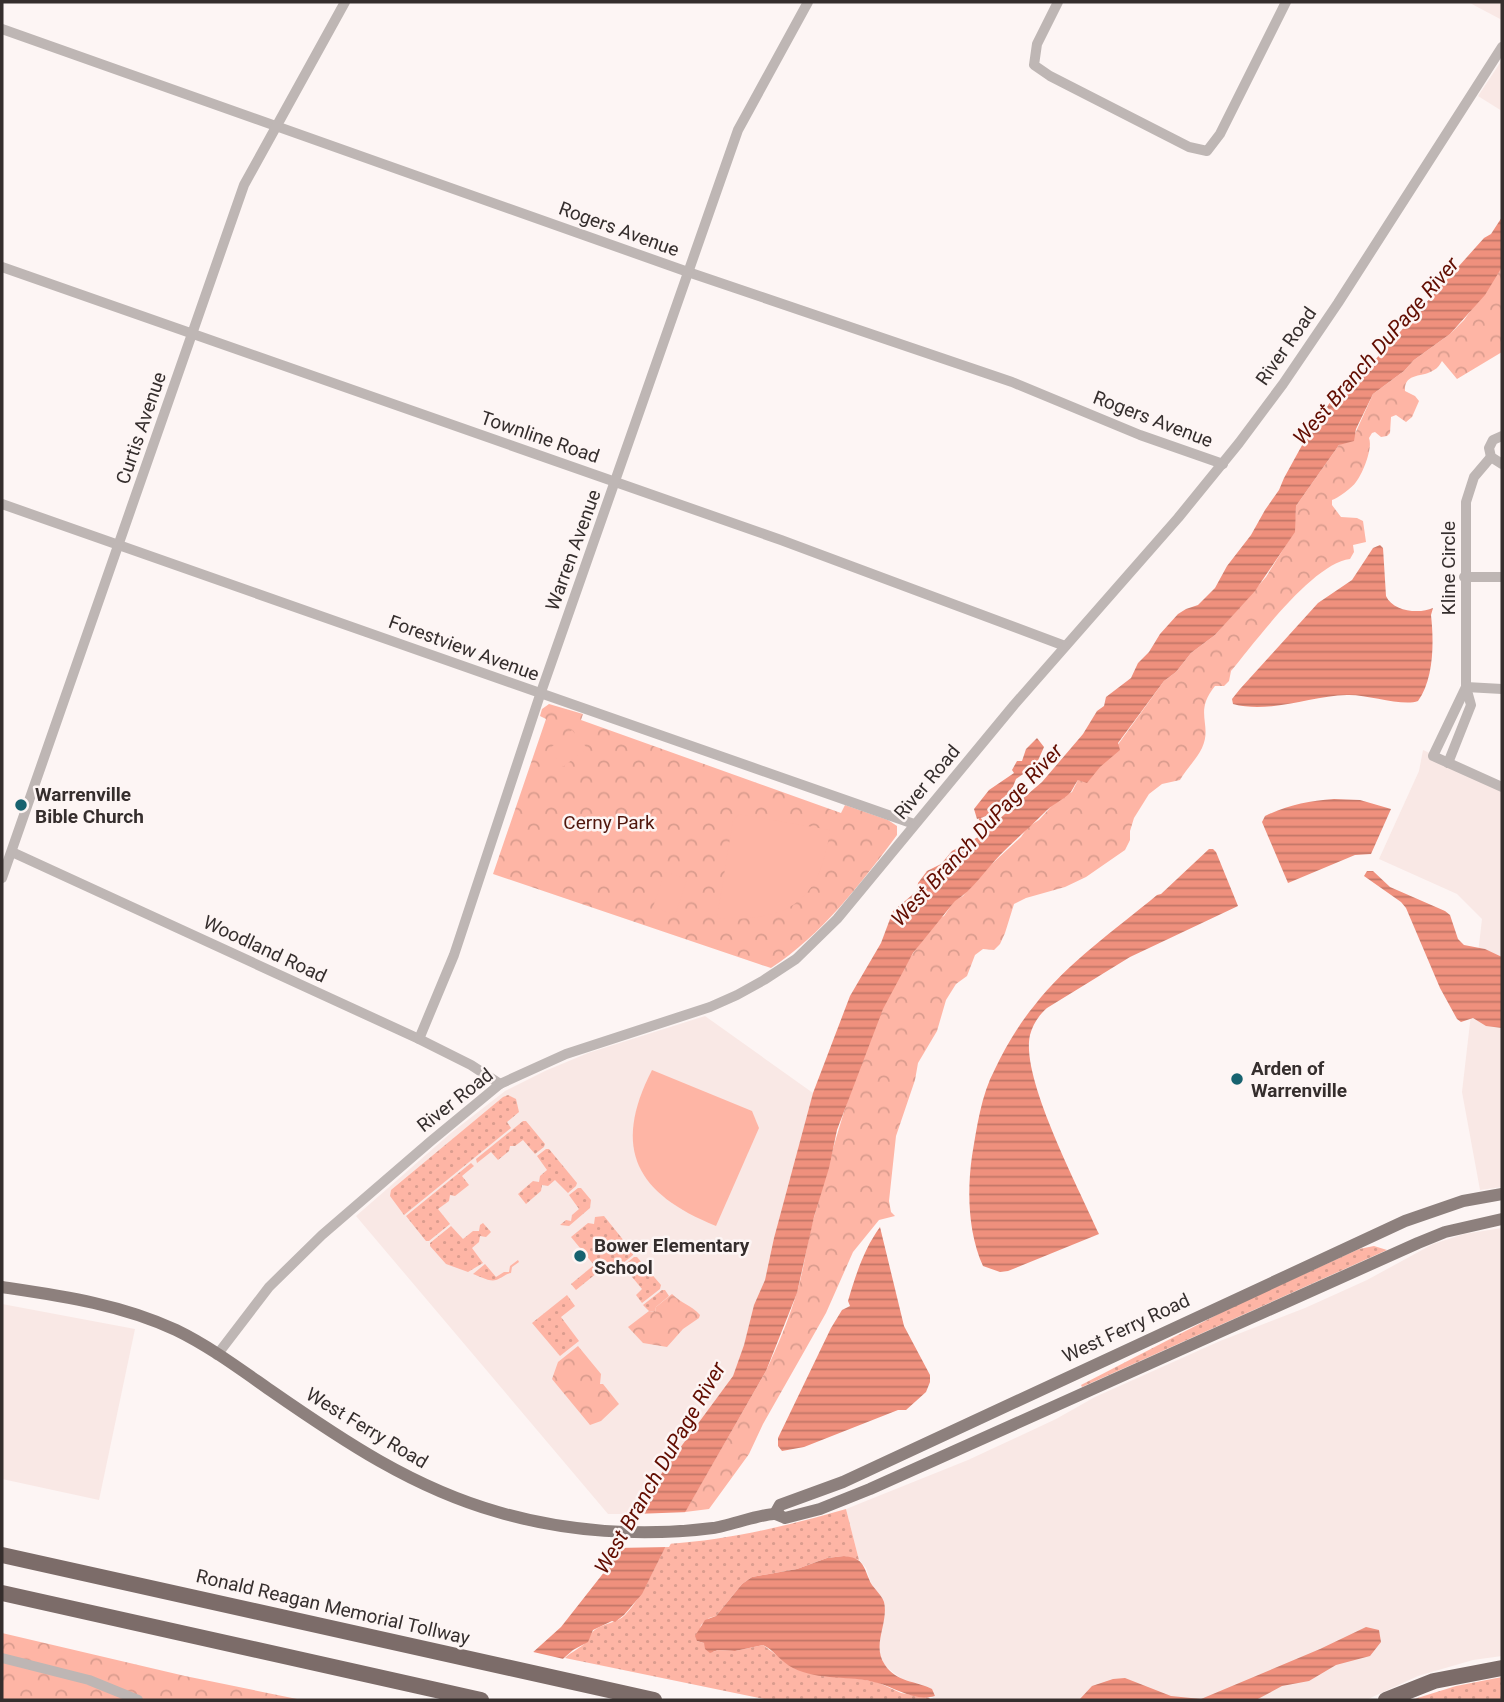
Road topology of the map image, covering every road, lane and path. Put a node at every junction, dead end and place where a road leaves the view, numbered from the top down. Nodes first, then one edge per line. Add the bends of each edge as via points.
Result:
1 (345, 2) edge
2 (808, 2) edge
3 (1058, 2) edge
4 (1286, 2) edge
5 (2, 29) edge
6 (1502, 47) edge
7 (276, 126) junction
8 (2, 267) edge
9 (688, 272) junction
10 (192, 333) junction
11 (1502, 436) edge
12 (1491, 457) junction
13 (1223, 464) junction
14 (1502, 464) edge
15 (616, 482) junction
16 (2, 504) edge
17 (120, 545) junction
18 (1502, 577) edge
19 (1464, 578) junction
20 (1065, 646) junction
21 (1466, 687) junction
22 (1502, 689) edge
23 (540, 695) junction
24 (1448, 763) junction
25 (1502, 787) edge
26 (914, 824) junction
27 (12, 852) junction
28 (2, 878) edge
29 (419, 1039) junction
30 (500, 1084) junction
31 (1502, 1194) edge
32 (1502, 1219) edge
33 (2, 1287) edge
34 (217, 1355) junction
35 (775, 1514) junction
36 (2, 1555) edge
37 (2, 1593) edge
38 (2, 1658) edge
39 (1502, 1668) edge
40 (138, 1700) edge
41 (481, 1700) edge
42 (654, 1700) edge
43 (1386, 1700) edge

1 - 7 street, Curtis Avenue
2 - 9 street, Warren Avenue via 738,130
3 - 4 street via 1035,49 1034,65 1189,147 1207,151 1220,134
5 - 7 street, Rogers Avenue
6 - 13 street, River Road via 1338,303
7 - 9 street, Rogers Avenue
7 - 10 street, Curtis Avenue via 244,185
8 - 10 street, Townline Road
9 - 13 street, Rogers Avenue via 1012,382
9 - 15 street, Warren Avenue
10 - 15 street, Townline Road
10 - 17 street, Curtis Avenue
11 - 12 street, Kline Circle via 1490,443
12 - 14 street
12 - 19 street, Kline Circle via 1467,493
13 - 20 street, River Road
15 - 20 street, Townline Road
15 - 23 street, Warren Avenue
16 - 17 street, Forestview Avenue
17 - 23 street, Forestview Avenue
17 - 27 street, Curtis Avenue
18 - 19 street
19 - 21 street, Kline Circle
20 - 26 street, River Road
21 - 22 street
21 - 24 street, Kline Circle via 1471,705
21 - 24 street, Kline Circle via 1433,756
23 - 26 street, Forestview Avenue
23 - 29 street, Warren Avenue via 454,955
24 - 25 street
26 - 30 street, River Road via 830,926 796,959 764,980 723,1002 566,1054
27 - 28 street, Curtis Avenue
27 - 29 street, Woodland Road
29 - 30 street, Woodland Road
30 - 34 street, River Road via 322,1235 269,1287
31 - 35 main road, West Ferry Road via 1463,1201 1405,1221 843,1482 780,1505
32 - 35 main road, West Ferry Road via 1418,1243 870,1489 820,1509 785,1518
33 - 34 main road, West Ferry Road via 119,1308 179,1332
34 - 35 main road, West Ferry Road via 348,1443 421,1484 499,1512 585,1529 674,1531
36 - 42 highway, Ronald Reagan Memorial Tollway
37 - 41 highway
38 - 40 street via 80,1677
39 - 43 highway via 1434,1681

